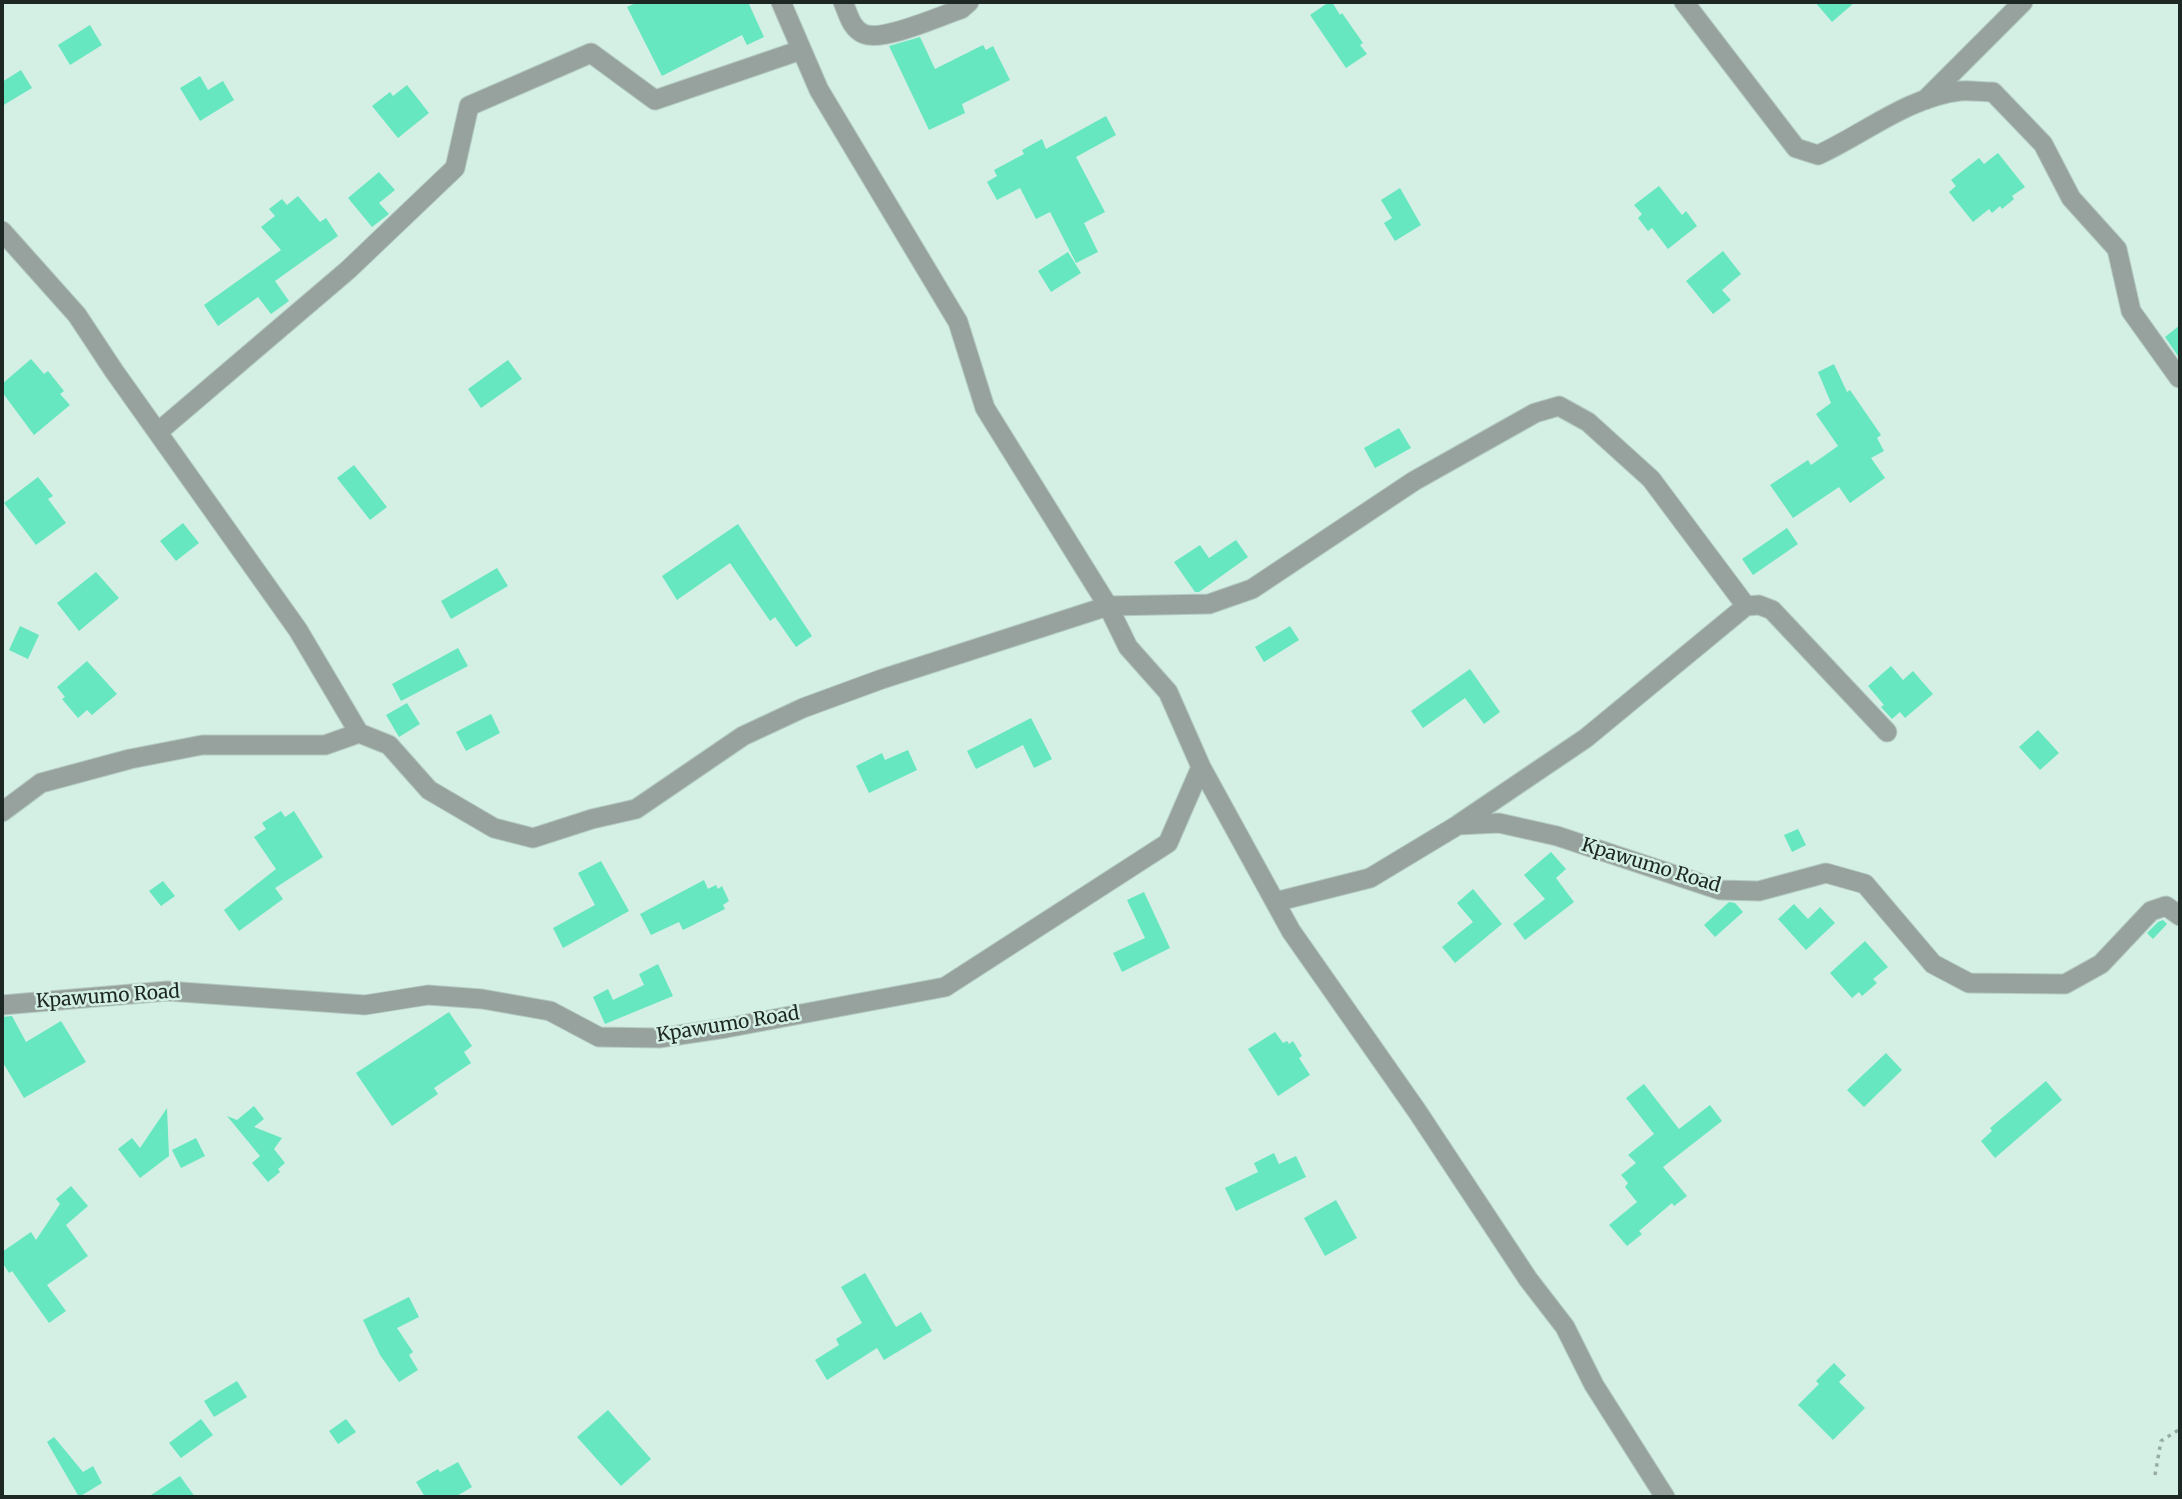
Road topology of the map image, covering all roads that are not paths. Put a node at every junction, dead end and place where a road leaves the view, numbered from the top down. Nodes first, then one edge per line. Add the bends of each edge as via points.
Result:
1 (780, 2) edge
2 (843, 2) edge
3 (969, 2) edge
4 (1684, 2) edge
5 (2023, 2) edge
6 (801, 50) junction
7 (1924, 101) junction
8 (2, 232) edge
9 (2179, 379) edge
10 (158, 432) junction
11 (1108, 606) junction
12 (1746, 606) junction
13 (1887, 732) dead end
14 (359, 733) junction
15 (1201, 767) junction
16 (2, 812) edge
17 (1458, 825) junction
18 (1275, 902) junction
19 (2180, 916) edge
20 (2, 1005) edge
21 (1665, 1497) edge

1 - 6 street
2 - 3 street via 853,25 864,34 882,36 961,9
4 - 7 street via 1796,148 1818,155
5 - 7 street
6 - 10 street via 655,100 592,53 469,106 455,168 348,270
6 - 11 street via 819,90 958,323 985,408
7 - 9 street via 1960,91 1993,92 2043,144 2071,198 2117,249 2132,311
8 - 10 street via 77,315
10 - 14 street via 298,630
11 - 12 street via 1209,604 1252,589 1414,481 1535,413 1559,406 1588,422 1651,479
11 - 14 street via 803,708 743,736 636,809 533,838 494,828 429,790 388,745
11 - 15 street via 1128,647 1168,692
12 - 13 street via 1772,610
12 - 17 street via 1586,738
14 - 16 street via 324,745 202,745 130,759 41,783
15 - 18 street
15 - 20 street, Kpawumo Road via 1168,843 945,987 659,1038 599,1037 550,1011 428,995 365,1005 167,991
17 - 18 street, Kpawumo Road via 1370,878
17 - 19 street, Kpawumo Road via 1499,822 1557,836 1720,890 1759,891 1826,873 1865,884 1933,964 1969,983 2065,984 2101,964 2151,911 2166,905
18 - 21 street via 1528,1279 1565,1327 1594,1385

